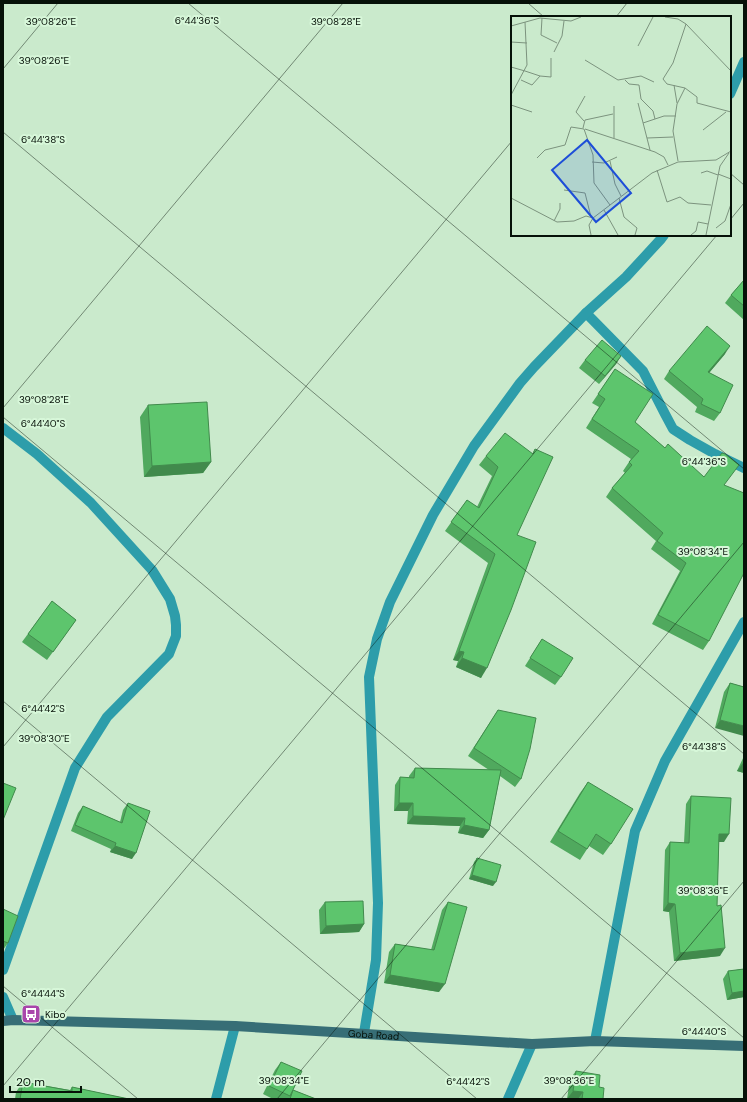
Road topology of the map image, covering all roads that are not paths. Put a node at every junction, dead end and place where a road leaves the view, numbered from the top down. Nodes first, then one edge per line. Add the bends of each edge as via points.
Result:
1 (744, 62) edge
2 (731, 92) edge
3 (663, 236) edge
4 (586, 313) junction
5 (3, 428) edge
6 (744, 468) edge
7 (744, 622) edge
8 (3, 970) edge
9 (3, 997) edge
10 (8, 1021) edge
11 (235, 1026) junction
12 (364, 1033) junction
13 (595, 1041) junction
14 (532, 1044) junction
15 (744, 1046) edge
16 (216, 1099) edge
17 (508, 1099) edge

1 - 2 street
3 - 4 street via 626,277
4 - 6 street via 643,371 674,429
4 - 12 street via 534,367 474,446 433,515 390,602 377,638 369,677 378,895 377,946
5 - 8 street via 37,454 91,504 152,570 170,599 175,616 176,636 169,654 107,717 75,768
7 - 13 street via 665,761 635,831
9 - 10 street
10 - 11 main road, Goba Road
11 - 12 main road, Goba Road
11 - 16 street
12 - 14 main road, Goba Road
13 - 14 main road, Goba Road
13 - 15 main road, Goba Road
14 - 17 street

